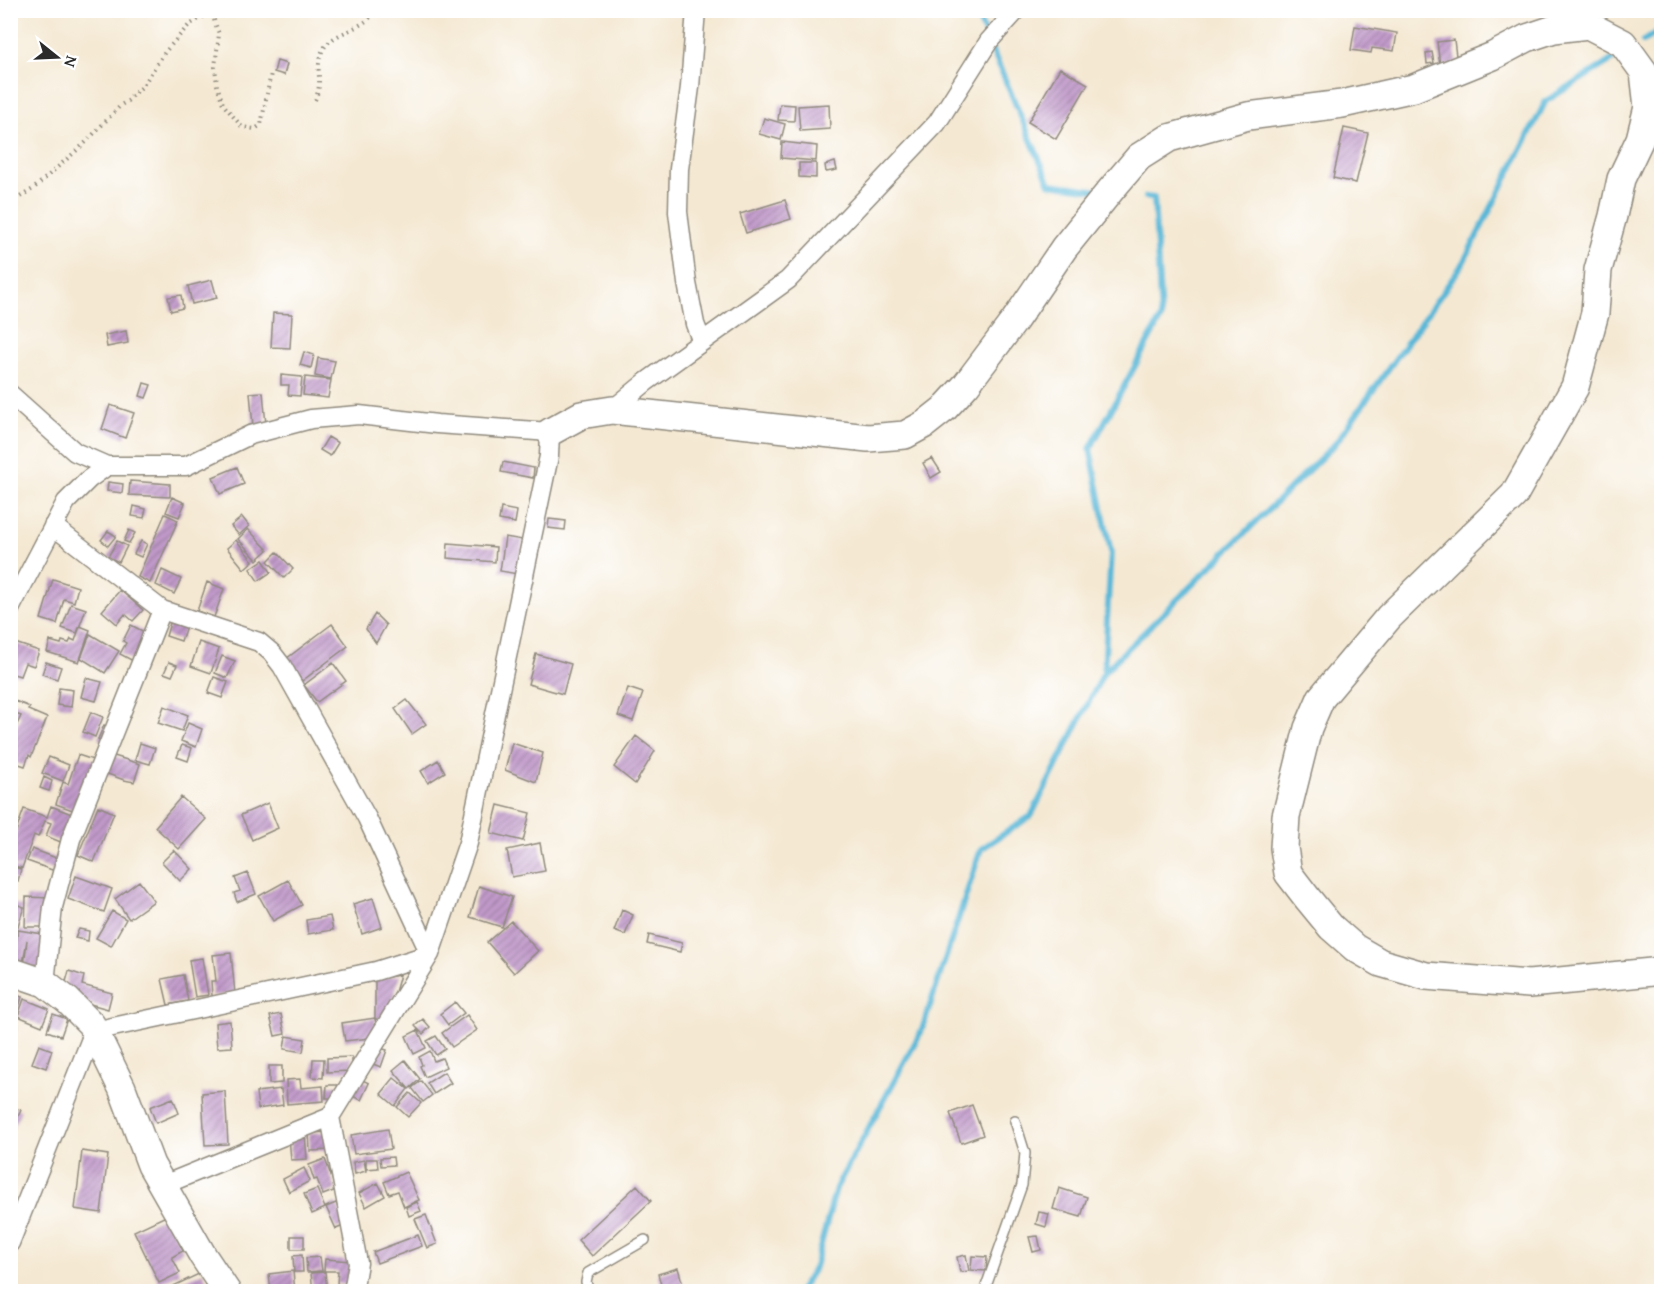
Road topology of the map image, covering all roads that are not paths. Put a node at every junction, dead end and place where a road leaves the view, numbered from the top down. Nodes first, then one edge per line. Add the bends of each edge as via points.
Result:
1 (696, 10) edge
2 (1017, 10) edge
3 (702, 342) junction
4 (10, 394) edge
5 (612, 410) junction
6 (550, 432) junction
7 (107, 466) junction
8 (53, 526) junction
9 (10, 609) edge
10 (162, 610) junction
11 (430, 954) junction
12 (10, 971) edge
13 (1662, 971) edge
14 (45, 983) junction
15 (94, 1031) junction
16 (330, 1118) junction
17 (1015, 1121) dead end
18 (161, 1186) junction
19 (645, 1240) dead end
20 (10, 1243) edge
21 (227, 1292) edge
22 (353, 1292) edge
23 (590, 1292) edge
24 (984, 1292) edge

1 - 3 street via 678,212 687,283
2 - 3 street via 989,41 937,123 788,279
3 - 5 street
4 - 7 street via 75,452
5 - 6 street via 581,415
5 - 13 street via 868,438 905,435 944,409 966,385 1110,191 1139,157 1169,138 1248,116 1342,104 1414,88 1554,28 1588,25 1623,43 1644,72 1648,107 1640,139 1621,179 1598,270 1595,313 1575,387 1514,495 1389,617 1321,698 1308,729 1286,816 1284,848 1288,873 1325,920 1355,948 1381,963 1425,976 1529,984
6 - 7 street via 359,415 311,419 250,435 186,466
6 - 11 street via 549,456 468,843
7 - 8 street via 66,502
8 - 9 street
8 - 10 street
10 - 11 street via 259,642 272,653 367,818
10 - 14 street via 71,839 53,907
11 - 15 street via 376,971
11 - 16 street
12 - 14 street
14 - 15 street via 84,1016
15 - 18 street via 122,1088
15 - 20 street
16 - 18 street
16 - 22 street via 358,1263
17 - 24 lane via 1025,1153 1022,1185
18 - 21 street
19 - 23 lane via 588,1273

